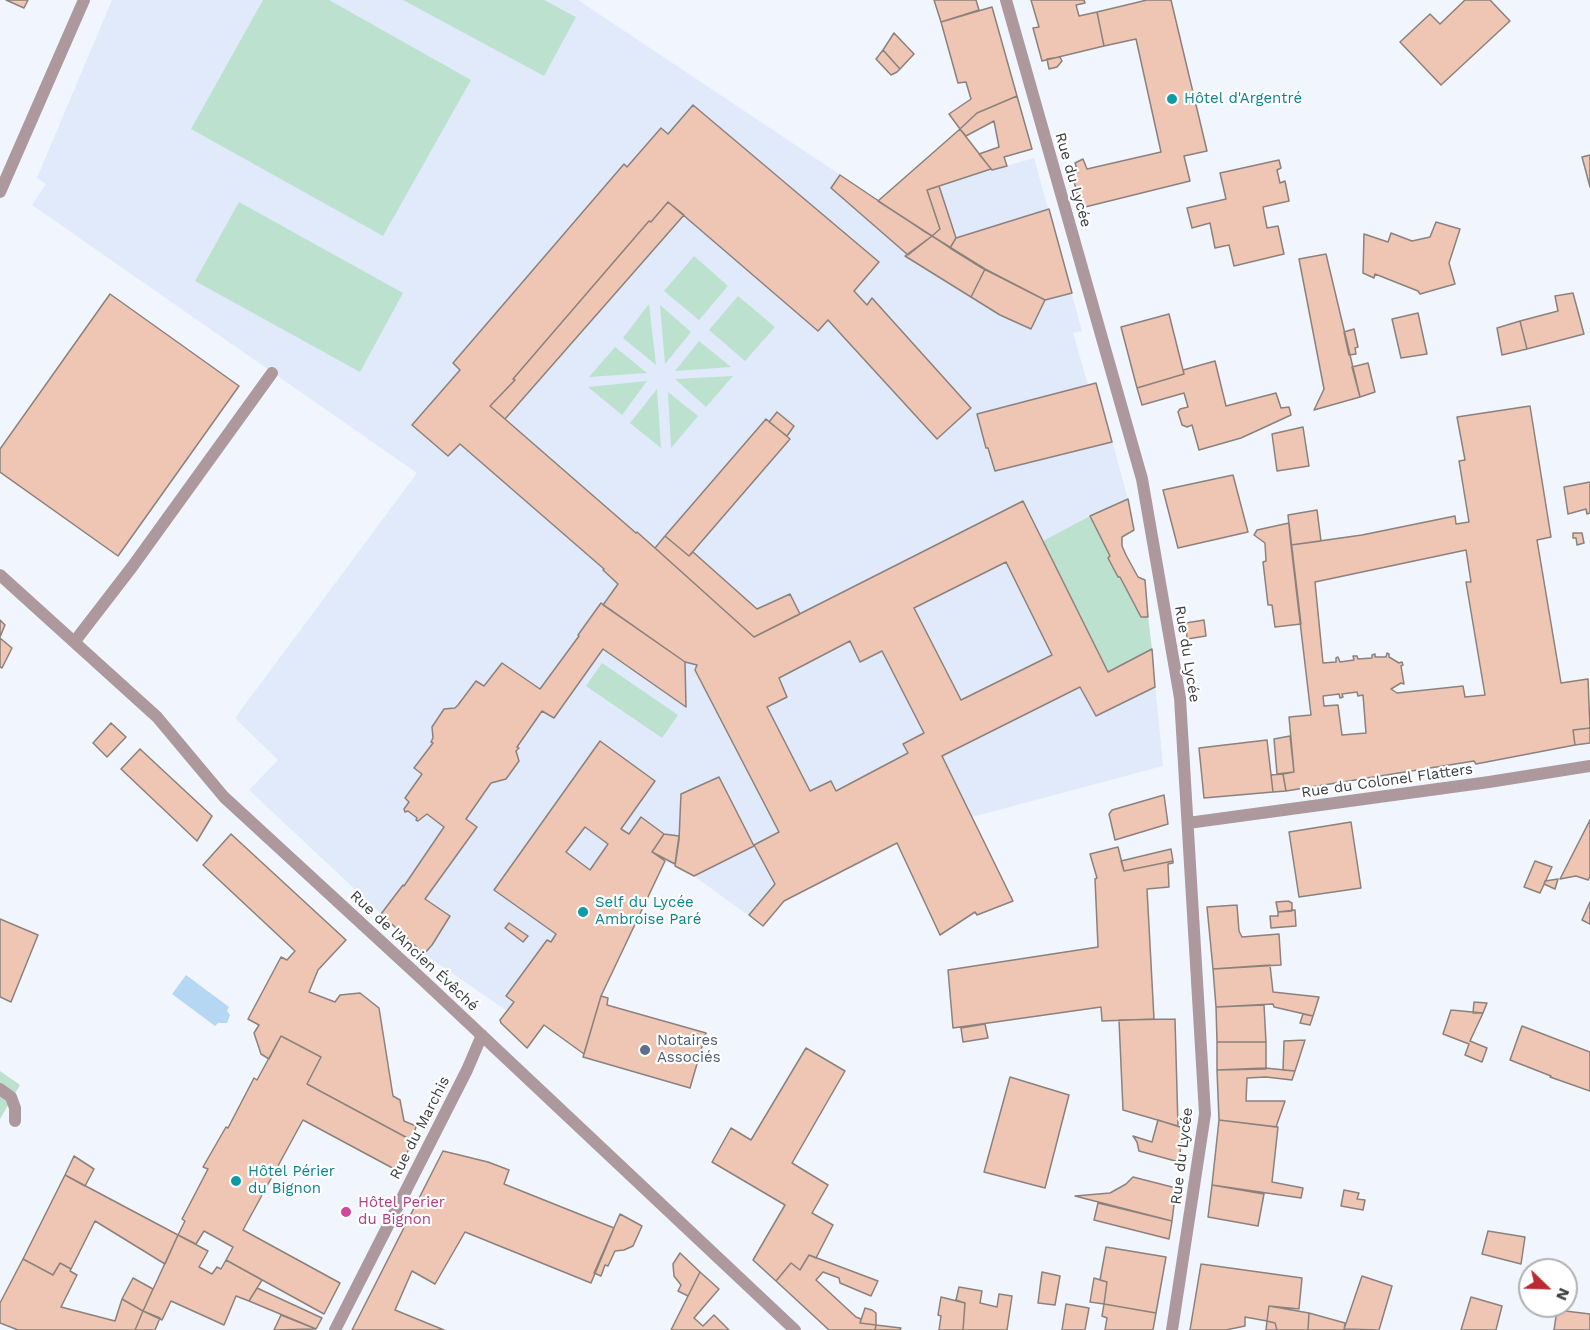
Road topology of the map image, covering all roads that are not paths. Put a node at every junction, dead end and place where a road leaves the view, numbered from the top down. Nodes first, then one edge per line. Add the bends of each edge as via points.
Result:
1 (84, 0) edge
2 (1006, 0) edge
3 (0, 192) edge
4 (272, 374) dead end
5 (0, 575) edge
6 (0, 585) edge
7 (16, 592) junction
8 (75, 641) junction
9 (1590, 766) edge
10 (1188, 823) junction
11 (482, 1035) junction
12 (0, 1089) edge
13 (15, 1120) dead end
14 (335, 1330) edge
15 (795, 1330) edge
16 (1172, 1330) edge

1 - 3 street
2 - 10 street, Rue du Lycée via 1142,479 1180,698
4 - 8 street
5 - 7 street, Rue de l'Ancien Évêché
6 - 7 street, Rue de l'Ancien Évêché
7 - 8 street, Rue de l'Ancien Évêché
8 - 11 street, Rue de l'Ancien Évêché via 157,717 224,797
9 - 10 street, Rue du Colonel Flatters
10 - 16 street, Rue du Lycée via 1205,1114
11 - 14 street, Rue du Marchis
11 - 15 street, Rue de l'Ancien Évêché
12 - 13 street via 12,1097

